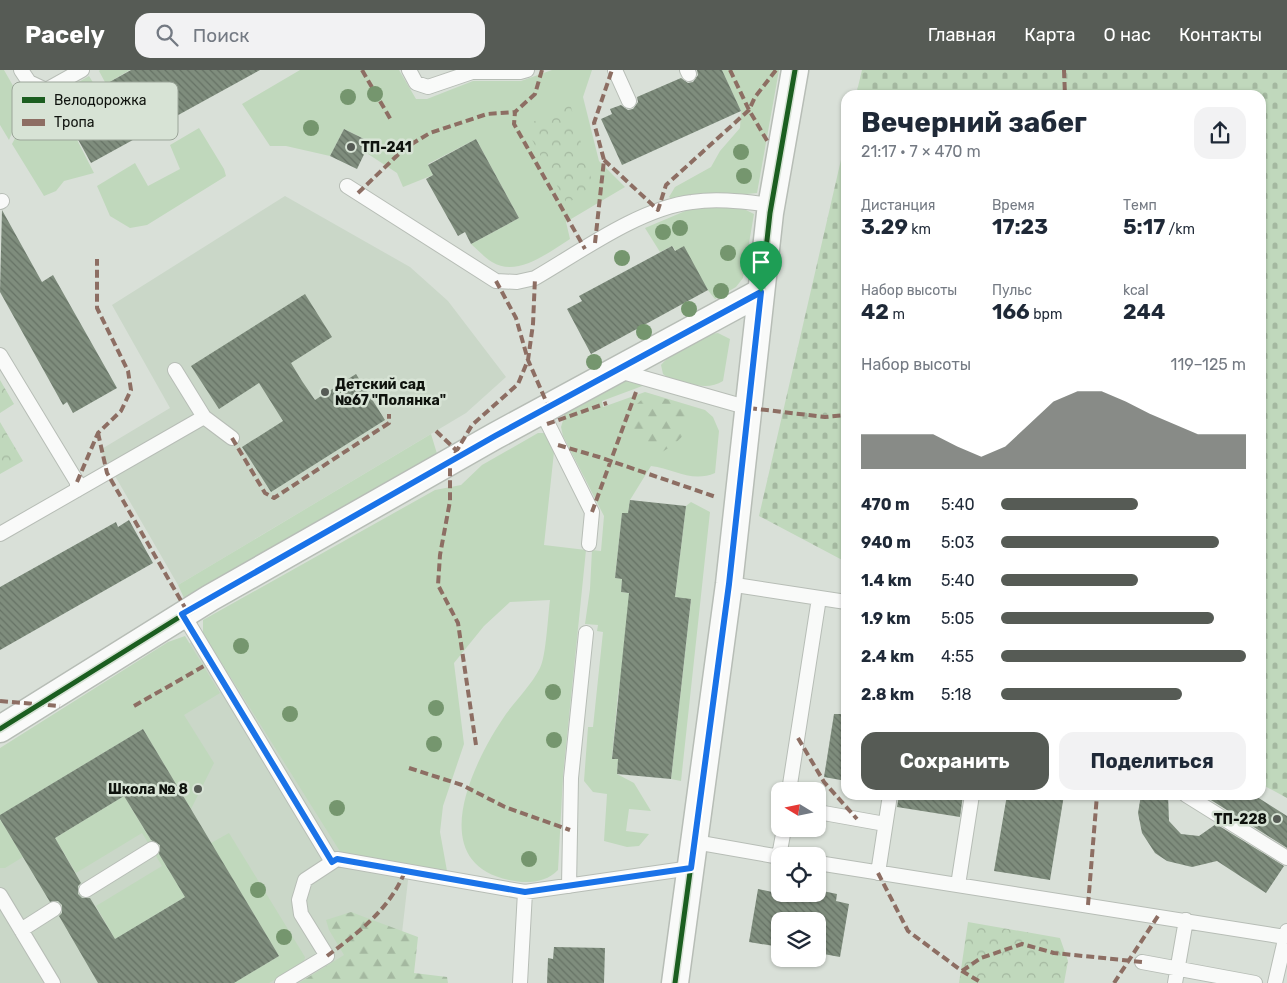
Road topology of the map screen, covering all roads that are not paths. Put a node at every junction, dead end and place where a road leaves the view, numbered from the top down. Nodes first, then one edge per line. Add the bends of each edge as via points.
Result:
1 (22, 70) edge
2 (82, 70) edge
3 (409, 70) edge
4 (527, 70) edge
5 (614, 70) edge
6 (796, 70) edge
7 (29, 82) edge
8 (60, 82) edge
9 (629, 101) dead end
10 (347, 186) dead end
11 (772, 205) junction
12 (761, 292) junction
13 (0, 355) edge
14 (175, 370) dead end
15 (619, 371) junction
16 (749, 408) junction
17 (542, 412) junction
18 (204, 417) junction
19 (232, 438) dead end
20 (77, 490) junction
21 (0, 534) edge
22 (589, 544) dead end
23 (729, 584) junction
24 (819, 598) junction
25 (841, 601) edge
26 (182, 614) junction
27 (586, 633) dead end
28 (0, 729) edge
29 (790, 782) edge
30 (889, 800) edge
31 (971, 800) edge
32 (1194, 800) edge
33 (826, 813) edge
34 (886, 824) junction
35 (695, 842) junction
36 (152, 849) dead end
37 (771, 855) edge
38 (1287, 858) edge
39 (332, 862) junction
40 (826, 864) edge
41 (691, 868) junction
42 (878, 873) junction
43 (958, 885) junction
44 (569, 886) junction
45 (86, 890) dead end
46 (525, 892) junction
47 (0, 895) edge
48 (54, 909) dead end
49 (1186, 920) junction
50 (21, 930) junction
51 (1286, 934) edge
52 (1142, 962) dead end
53 (1176, 976) edge
54 (53, 983) edge
55 (282, 983) edge
56 (520, 983) edge
57 (675, 983) edge
58 (1255, 983) edge
59 (1275, 983) edge

1 - 7 lane
2 - 8 lane
3 - 4 lane via 416,83 428,87 472,72
5 - 9 lane
6 - 11 street
10 - 11 lane via 496,282 535,278 634,220 658,210 690,202 719,200
11 - 12 street
12 - 15 street
12 - 16 street
13 - 20 lane via 77,482
14 - 18 lane
15 - 16 lane
15 - 17 street
16 - 23 street
17 - 22 lane via 592,512
17 - 26 street
18 - 19 lane
18 - 20 lane
20 - 21 lane
23 - 24 lane
23 - 35 street
24 - 25 lane
24 - 29 lane
26 - 28 street
26 - 39 lane
27 - 44 lane via 571,778
30 - 34 lane
31 - 43 lane
32 - 38 lane
33 - 34 lane
34 - 42 lane
35 - 37 lane
35 - 41 street
36 - 45 lane
39 - 46 lane via 337,859
39 - 55 lane via 305,880 299,900 301,914 326,956
40 - 42 lane
41 - 44 lane
41 - 57 street
42 - 43 lane
43 - 49 lane
44 - 46 lane
46 - 56 lane
47 - 50 lane
48 - 50 lane
49 - 51 lane
49 - 53 lane
50 - 54 lane
51 - 59 lane
52 - 53 lane
53 - 58 lane

